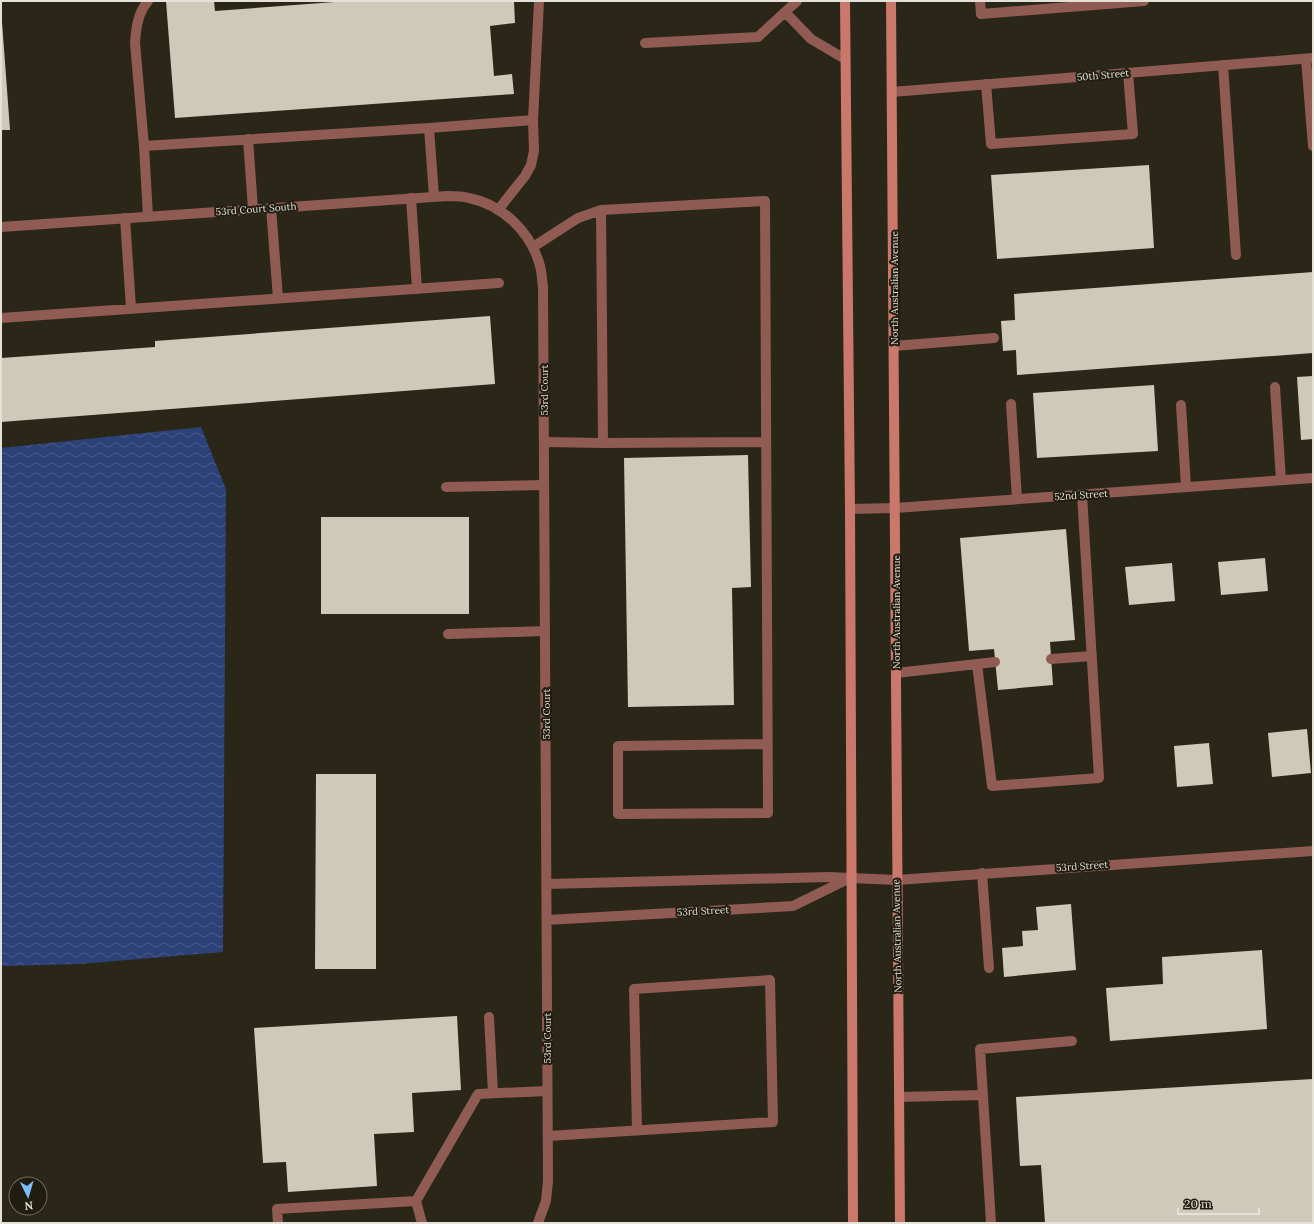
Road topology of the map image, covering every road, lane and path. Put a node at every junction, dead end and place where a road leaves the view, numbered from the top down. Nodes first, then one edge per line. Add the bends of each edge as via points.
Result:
1 (148, 1) edge
2 (539, 1) edge
3 (796, 1) edge
4 (845, 1) edge
5 (891, 1) edge
6 (980, 1) edge
7 (1144, 1) edge
8 (785, 12) junction
9 (645, 44) dead end
10 (1309, 58) edge
11 (845, 59) junction
12 (1223, 65) junction
13 (1128, 73) junction
14 (986, 84) junction
15 (892, 92) junction
16 (533, 120) junction
17 (429, 128) junction
18 (248, 139) junction
19 (144, 146) junction
20 (1313, 146) edge
21 (434, 196) junction
22 (411, 198) junction
23 (271, 208) junction
24 (253, 209) junction
25 (601, 210) junction
26 (502, 212) junction
27 (148, 216) junction
28 (125, 218) junction
29 (1, 227) edge
30 (533, 247) junction
31 (1236, 255) dead end
32 (499, 283) dead end
33 (417, 289) junction
34 (278, 298) junction
35 (131, 308) junction
36 (1, 318) edge
37 (994, 338) dead end
38 (894, 346) junction
39 (1275, 387) dead end
40 (1011, 404) dead end
41 (1181, 405) dead end
42 (544, 442) junction
43 (766, 442) junction
44 (603, 443) junction
45 (1313, 478) edge
46 (1281, 480) junction
47 (544, 485) junction
48 (446, 487) dead end
49 (1186, 487) junction
50 (1082, 494) junction
51 (1018, 499) junction
52 (895, 508) junction
53 (850, 509) junction
54 (545, 631) junction
55 (448, 634) dead end
56 (1092, 656) junction
57 (1051, 659) dead end
58 (995, 662) dead end
59 (977, 664) junction
60 (896, 673) junction
61 (768, 744) junction
62 (1313, 851) edge
63 (982, 873) junction
64 (851, 877) junction
65 (897, 880) junction
66 (547, 884) junction
67 (547, 920) junction
68 (989, 968) dead end
69 (489, 1017) dead end
70 (1072, 1041) dead end
71 (547, 1091) junction
72 (493, 1093) junction
73 (983, 1095) junction
74 (899, 1097) junction
75 (637, 1130) junction
76 (548, 1136) junction
77 (416, 1201) junction
78 (278, 1223) edge
79 (422, 1223) edge
80 (538, 1223) edge
81 (853, 1223) edge
82 (900, 1223) edge
83 (991, 1223) edge

1 - 19 street via 136,27
2 - 16 street
3 - 8 street
4 - 11 main road
5 - 15 main road, North Australian Avenue
6 - 7 street via 981,14
8 - 9 street via 758,37
8 - 11 street via 811,39
10 - 12 street, 50th Street
10 - 20 street
11 - 53 main road
12 - 13 street, 50th Street
12 - 31 street
13 - 14 street, 50th Street
13 - 14 street via 1133,134 991,144
14 - 15 street, 50th Street
15 - 38 main road, North Australian Avenue
16 - 17 street
16 - 26 street via 534,151 531,165
17 - 18 street
17 - 21 street
18 - 19 street
18 - 24 street
19 - 27 street
21 - 22 street, 53rd Court South
21 - 26 street, 53rd Court South via 468,197
22 - 23 street, 53rd Court South
22 - 33 street
23 - 24 street, 53rd Court South
23 - 34 street
24 - 27 street, 53rd Court South
25 - 30 street via 578,218
25 - 43 street via 765,202
25 - 44 street
26 - 30 street, 53rd Court via 522,229
27 - 28 street, 53rd Court South
28 - 29 street, 53rd Court South
28 - 35 street
30 - 42 street, 53rd Court via 540,266 543,287
32 - 33 street
33 - 34 street
34 - 35 street
35 - 36 street
37 - 38 street
38 - 52 main road, North Australian Avenue
39 - 46 street
40 - 51 street
41 - 49 street
42 - 44 street
42 - 47 street, 53rd Court
43 - 44 street
43 - 61 street
45 - 46 street, 52nd Street
46 - 49 street, 52nd Street
47 - 48 street
47 - 54 street, 53rd Court
49 - 50 street, 52nd Street
50 - 51 street, 52nd Street
50 - 56 street
51 - 52 street, 52nd Street
52 - 53 street, 52nd Street
52 - 60 main road, North Australian Avenue
53 - 64 main road
54 - 55 street
54 - 66 street, 53rd Court
56 - 57 street
56 - 59 street via 1100,778 992,786
58 - 59 street
59 - 60 street
60 - 65 main road, North Australian Avenue
61 - 61 street via 768,813 618,814 618,746
62 - 63 street, 53rd Street
63 - 65 street, 53rd Street
63 - 68 street
64 - 65 street, 53rd Street
64 - 66 street, 53rd Street
64 - 67 street, 53rd Street via 793,906
64 - 81 main road
65 - 74 main road, North Australian Avenue
66 - 67 street, 53rd Court
67 - 71 street, 53rd Court
69 - 72 street
70 - 73 street via 980,1049
71 - 72 street
71 - 76 street, 53rd Court
72 - 77 street via 478,1094
73 - 74 street
73 - 83 street
74 - 82 main road, North Australian Avenue
75 - 75 street via 773,1122 770,980 634,989
75 - 76 street
76 - 80 street, 53rd Court via 546,1201
77 - 78 street via 277,1209
77 - 79 street

